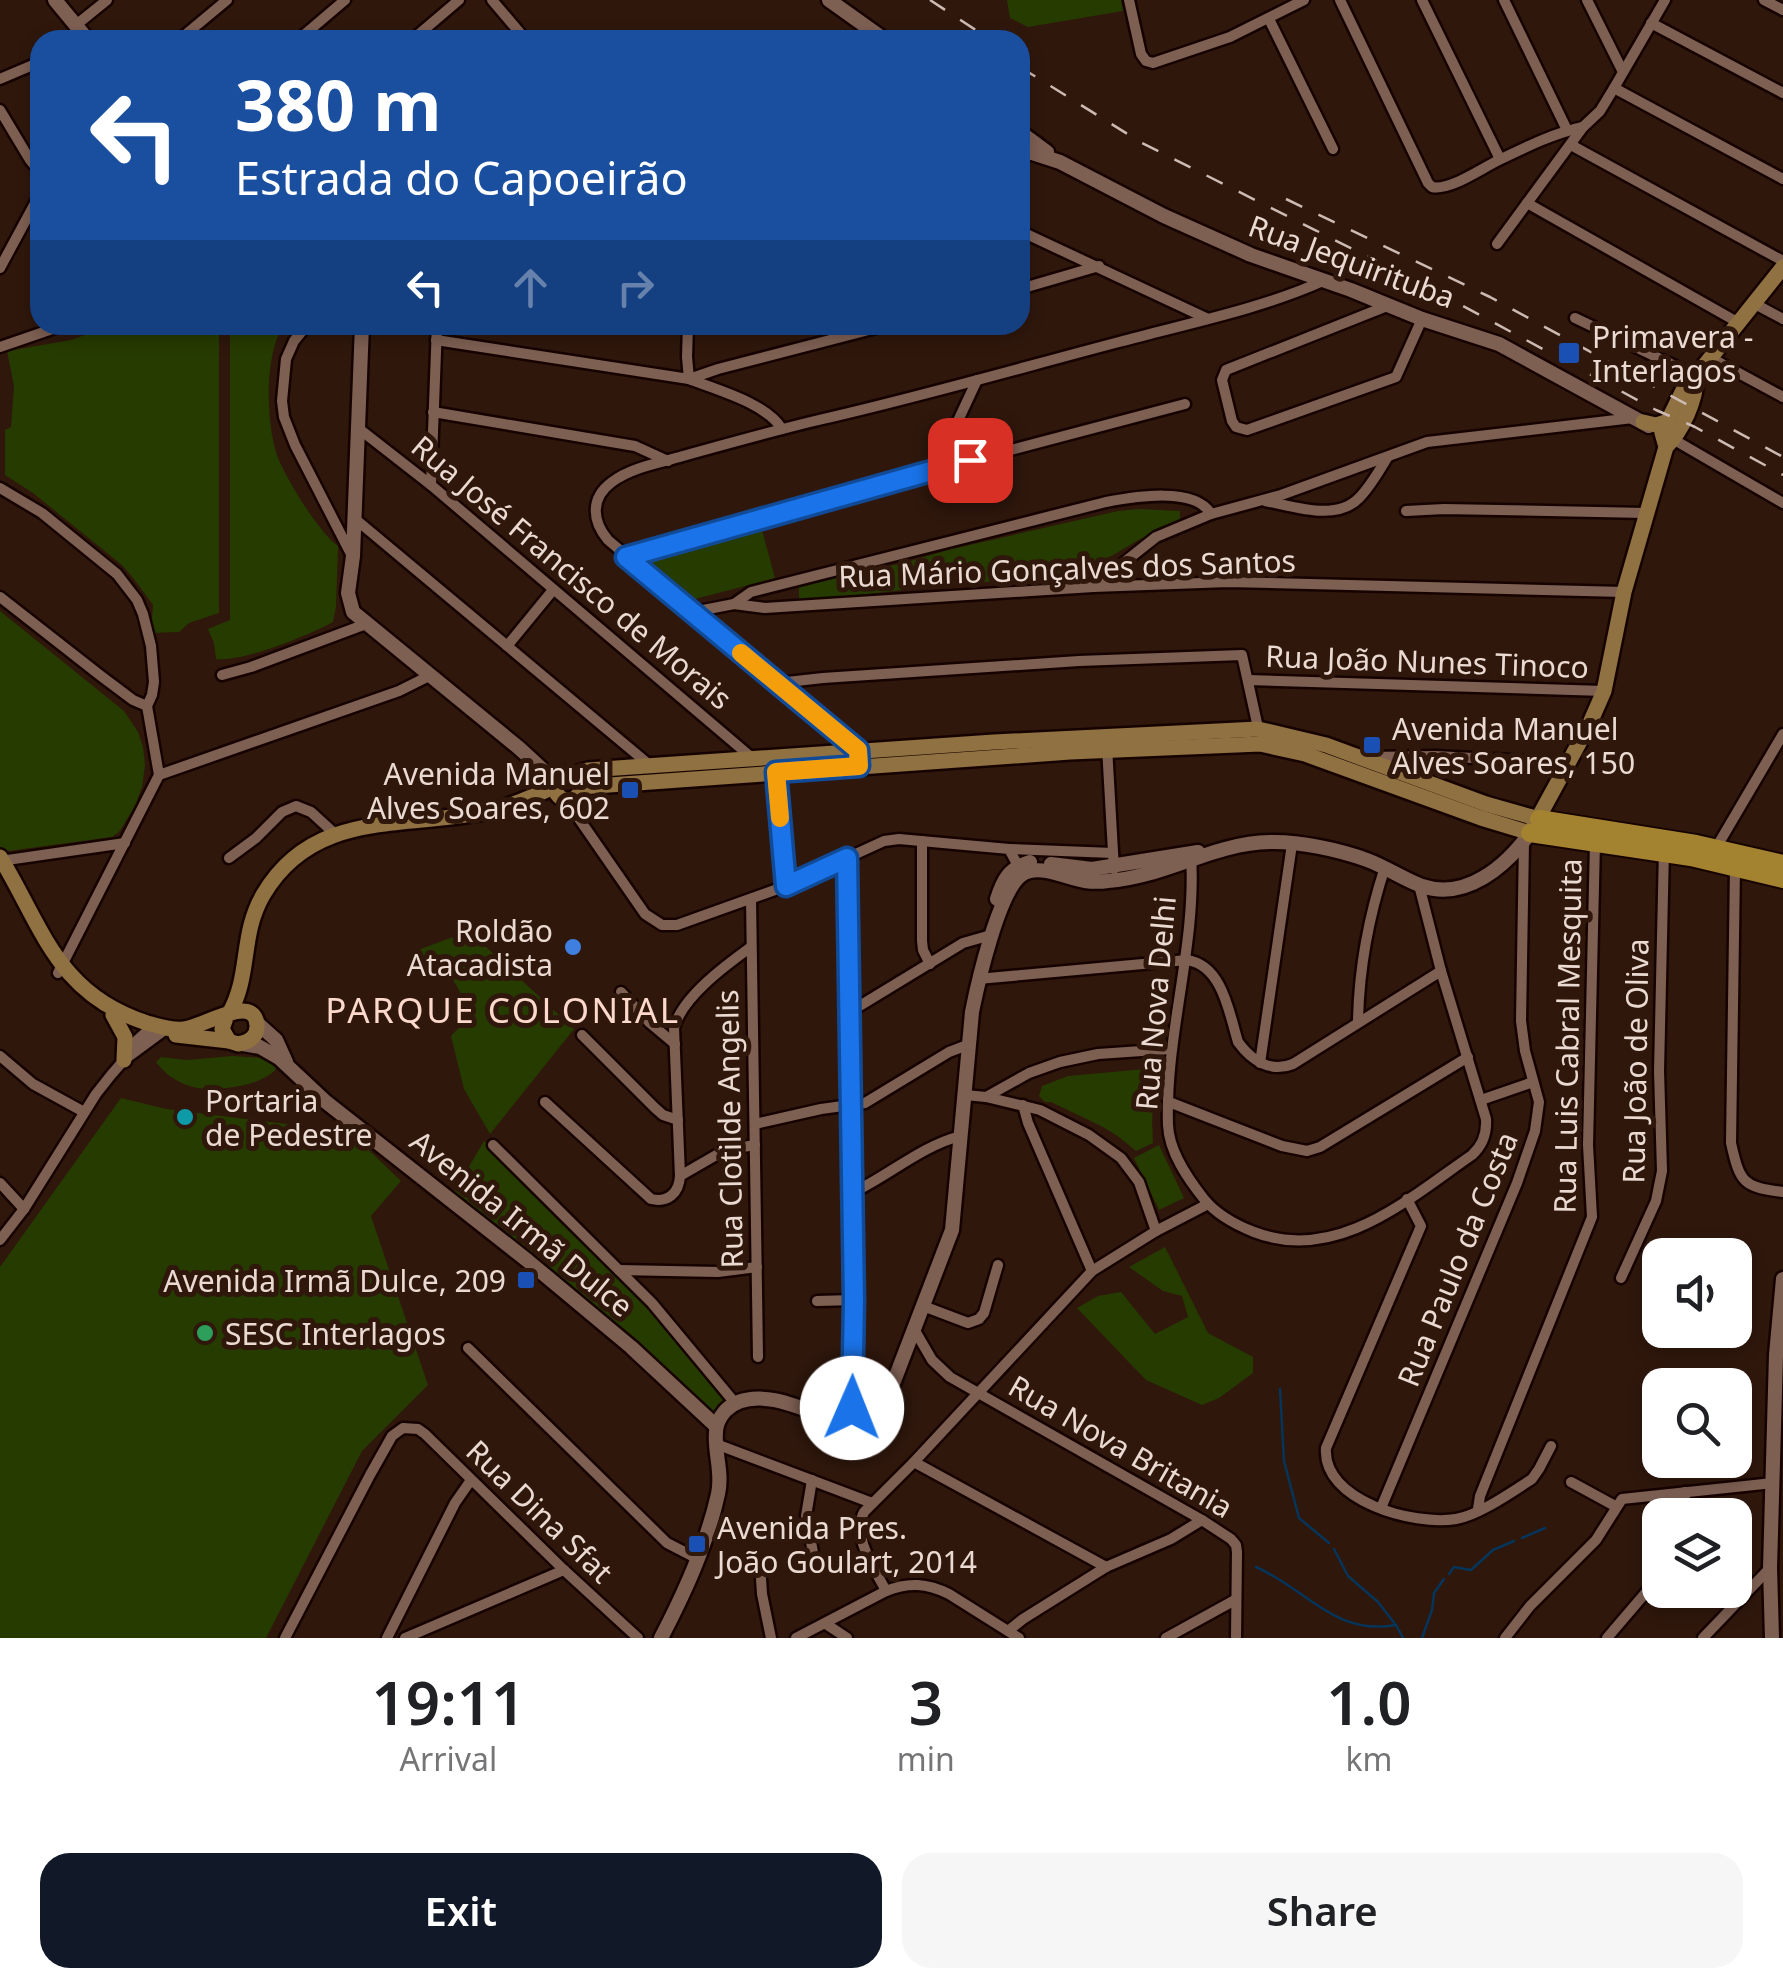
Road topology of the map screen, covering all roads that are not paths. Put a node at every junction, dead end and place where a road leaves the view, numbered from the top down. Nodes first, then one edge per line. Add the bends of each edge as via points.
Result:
1 (54, 0) edge
2 (106, 0) edge
3 (227, 0) edge
4 (345, 0) edge
5 (459, 0) edge
6 (492, 0) edge
7 (829, 0) edge
8 (1129, 0) edge
9 (1304, 0) edge
10 (1340, 0) edge
11 (1422, 0) edge
12 (1504, 0) edge
13 (1587, 0) edge
14 (1664, 0) edge
15 (1764, 0) edge
16 (1783, 10) edge
17 (1269, 20) junction
18 (1651, 22) junction
19 (76, 25) junction
20 (80, 30) edge
21 (191, 30) edge
22 (310, 30) edge
23 (424, 30) edge
24 (518, 30) edge
25 (871, 30) edge
26 (30, 66) edge
27 (1624, 72) junction
28 (0, 79) edge
29 (1614, 88) junction
30 (1783, 94) edge
31 (0, 110) edge
32 (1584, 127) junction
33 (1566, 130) junction
34 (1030, 140) edge
35 (1572, 145) junction
36 (1333, 149) dead end
37 (1030, 153) edge
38 (1500, 159) junction
39 (30, 160) edge
40 (1060, 162) junction
41 (1783, 179) edge
42 (1528, 203) junction
43 (30, 212) edge
44 (1030, 235) edge
45 (1497, 244) dead end
46 (1783, 264) edge
47 (0, 266) edge
48 (1098, 266) junction
49 (1323, 281) junction
50 (1030, 286) edge
51 (1755, 304) junction
52 (1387, 306) junction
53 (1206, 318) junction
54 (1576, 318) dead end
55 (1422, 319) junction
56 (1783, 319) edge
57 (1740, 323) junction
58 (35, 335) edge
59 (298, 335) edge
60 (362, 335) edge
61 (436, 335) edge
62 (687, 335) edge
63 (848, 335) edge
64 (436, 340) junction
65 (0, 347) edge
66 (1711, 358) junction
67 (718, 368) junction
68 (1696, 376) junction
69 (689, 379) junction
70 (977, 380) junction
71 (716, 390) junction
72 (1783, 397) edge
73 (1185, 404) dead end
74 (433, 412) junction
75 (1639, 420) junction
76 (358, 428) junction
77 (782, 429) junction
78 (1667, 435) junction
79 (1388, 457) junction
80 (668, 460) junction
81 (935, 470) junction
82 (431, 484) junction
83 (0, 488) edge
84 (1261, 500) junction
85 (1783, 502) edge
86 (1406, 511) dead end
87 (1646, 513) junction
88 (1211, 514) junction
89 (354, 518) junction
90 (353, 556) junction
91 (626, 557) junction
92 (1093, 587) junction
93 (553, 590) junction
94 (1624, 592) junction
95 (0, 597) edge
96 (734, 604) junction
97 (693, 612) junction
98 (366, 624) junction
99 (507, 646) junction
100 (222, 675) dead end
101 (431, 675) junction
102 (1248, 680) junction
103 (778, 684) junction
104 (1604, 691) junction
105 (147, 706) junction
106 (1783, 734) edge
107 (1259, 736) junction
108 (1106, 744) junction
109 (1358, 757) junction
110 (751, 758) junction
111 (859, 758) junction
112 (1568, 763) junction
113 (776, 764) junction
114 (650, 765) junction
115 (159, 775) junction
116 (667, 782) junction
117 (566, 787) junction
118 (1531, 831) junction
119 (334, 834) junction
120 (922, 842) junction
121 (1595, 842) junction
122 (125, 843) junction
123 (1292, 844) junction
124 (1664, 846) junction
125 (1716, 848) junction
126 (1009, 849) junction
127 (1197, 856) junction
128 (230, 858) dead end
129 (847, 858) junction
130 (1, 864) edge
131 (1783, 864) edge
132 (1114, 867) junction
133 (1385, 867) junction
134 (1735, 867) junction
135 (1020, 870) junction
136 (1783, 880) edge
137 (1419, 885) junction
138 (786, 886) junction
139 (1436, 890) junction
140 (751, 900) junction
141 (1428, 923) junction
142 (989, 940) junction
143 (751, 947) junction
144 (1187, 960) junction
145 (930, 964) junction
146 (244, 968) junction
147 (60, 970) junction
148 (1441, 971) junction
149 (978, 979) junction
150 (622, 992) dead end
151 (848, 1013) junction
152 (228, 1014) junction
153 (113, 1015) junction
154 (255, 1020) junction
155 (1358, 1021) junction
156 (155, 1028) junction
157 (582, 1035) dead end
158 (236, 1042) junction
159 (675, 1044) junction
160 (970, 1044) junction
161 (1171, 1049) junction
162 (0, 1056) edge
163 (1468, 1057) junction
164 (124, 1060) junction
165 (1260, 1063) junction
166 (288, 1067) junction
167 (1533, 1082) junction
168 (966, 1096) junction
169 (986, 1097) junction
170 (1481, 1100) junction
171 (545, 1102) dead end
172 (1169, 1102) junction
173 (1023, 1105) junction
174 (852, 1106) junction
175 (84, 1112) junction
176 (678, 1120) junction
177 (755, 1124) junction
178 (961, 1136) junction
179 (493, 1145) dead end
180 (755, 1145) junction
181 (680, 1176) junction
182 (0, 1183) edge
183 (852, 1192) junction
184 (1783, 1192) edge
185 (1407, 1200) junction
186 (1208, 1204) junction
187 (24, 1209) junction
188 (1156, 1231) junction
189 (0, 1240) edge
190 (998, 1265) dead end
191 (756, 1267) junction
192 (619, 1270) junction
193 (1092, 1271) junction
194 (1621, 1278) dead end
195 (1783, 1279) edge
196 (854, 1300) junction
197 (817, 1301) dead end
198 (923, 1306) junction
199 (914, 1329) junction
200 (468, 1348) dead end
201 (758, 1357) dead end
202 (1780, 1376) edge
203 (979, 1394) junction
204 (735, 1403) junction
205 (852, 1408) dead end
206 (716, 1426) junction
207 (716, 1444) junction
208 (1551, 1446) dead end
209 (914, 1462) junction
210 (470, 1480) junction
211 (812, 1480) junction
212 (1571, 1482) dead end
213 (1772, 1483) junction
214 (1685, 1492) junction
215 (1685, 1498) edge
216 (872, 1503) junction
217 (1616, 1506) junction
218 (1381, 1508) junction
219 (1478, 1509) junction
220 (1202, 1520) junction
221 (698, 1559) junction
222 (760, 1563) dead end
223 (1106, 1567) junction
224 (816, 1568) dead end
225 (1770, 1568) junction
226 (564, 1570) junction
227 (886, 1591) junction
228 (1642, 1597) edge
229 (1235, 1600) junction
230 (1777, 1606) edge
231 (402, 1612) junction
232 (826, 1624) junction
233 (410, 1635) edge
234 (635, 1635) edge
235 (1014, 1635) edge
236 (284, 1638) edge
237 (388, 1638) edge
238 (618, 1638) edge
239 (662, 1638) edge
240 (772, 1638) edge
241 (796, 1638) edge
242 (847, 1638) edge
243 (1166, 1638) edge
244 (1236, 1638) edge
245 (1505, 1638) edge
246 (1608, 1638) edge
247 (1703, 1638) edge
248 (1772, 1638) edge

1 - 19 street
2 - 19 street
3 - 21 street
4 - 22 street
5 - 23 street
6 - 24 street
7 - 25 street
8 - 17 street via 1142,57 1150,63
9 - 17 street
10 - 38 street via 1432,187 1443,188
11 - 38 street
12 - 33 street
13 - 27 street
14 - 18 street
15 - 16 street
17 - 36 street
18 - 27 street
18 - 30 street
19 - 20 street
26 - 28 street
27 - 29 street
29 - 32 street
29 - 41 street
31 - 39 street
32 - 33 street
32 - 35 street
33 - 38 street
34 - 40 street
35 - 42 street
35 - 46 street
37 - 40 street, Rua Jequirituba
40 - 49 street, Rua Jequirituba via 1226,245
42 - 45 street
42 - 57 street
43 - 47 street
44 - 48 street
46 - 51 main road
48 - 50 street
48 - 53 street
49 - 52 street, Rua Jequirituba
49 - 53 street
51 - 56 street
51 - 57 main road
52 - 55 street, Rua Jequirituba
52 - 55 street via 1226,370 1222,380 1236,427 1246,430 1396,377
53 - 70 street
54 - 68 street
55 - 75 street, Rua Jequirituba via 1499,344
57 - 66 main road
58 - 65 street
59 - 90 street via 286,359 284,417
60 - 76 street
61 - 64 street
62 - 69 street
63 - 67 street
64 - 69 street
64 - 74 street
66 - 68 main road
66 - 72 street
67 - 69 street
67 - 71 street
68 - 78 main road via 1686,384
69 - 71 street
70 - 77 street
70 - 81 street
71 - 77 street via 769,413
73 - 81 street
74 - 80 street via 635,446
74 - 82 street
75 - 78 main road
75 - 79 street via 1439,439
76 - 82 street, Rua José Francisco de Morais
76 - 89 street
77 - 80 street
78 - 85 street
78 - 87 main road
79 - 84 street
79 - 84 street via 1358,500 1341,510
80 - 91 street via 624,474 596,504 600,530
81 - 91 street
82 - 93 street, Rua José Francisco de Morais
83 - 105 street via 42,513 126,584 151,646 154,682
84 - 88 street
86 - 87 street
87 - 94 main road
88 - 92 street via 1156,537
88 - 96 street via 1204,504 1159,495 1106,502 751,592
89 - 90 street
89 - 99 street
90 - 98 street via 348,593 353,612
91 - 97 street
92 - 94 street, Rua Mário Gonçalves dos Santos via 1228,582
92 - 96 street, Rua Mário Gonçalves dos Santos via 765,608
93 - 99 street
93 - 110 street, Rua José Francisco de Morais
94 - 104 main road
95 - 105 street
96 - 97 street, Rua Mário Gonçalves dos Santos
97 - 103 street
98 - 100 street
98 - 101 street
99 - 114 street
101 - 115 street
101 - 117 street
102 - 103 street via 1242,655 1224,654
102 - 104 street, Rua João Nunes Tinoco
102 - 107 street
103 - 111 street
104 - 112 main road
105 - 115 street
106 - 125 street
107 - 108 main road
107 - 109 main road via 1326,744
107 - 118 main road
108 - 111 main road via 1070,752
108 - 132 street
109 - 112 street
109 - 118 main road via 1488,805
110 - 113 main road
110 - 114 main road
111 - 113 main road
112 - 118 main road
113 - 116 main road
113 - 138 street
114 - 116 street
114 - 117 main road via 588,770
115 - 122 street
116 - 117 main road
117 - 119 main road via 497,809
117 - 140 street via 626,889 655,922 678,926
118 - 121 main road
118 - 124 main road
118 - 139 street via 1478,881
118 - 167 street, Rua Paulo da Costa via 1521,1020
119 - 128 street via 296,806
119 - 146 main road via 277,874 255,910
120 - 126 street
120 - 129 street via 884,842
120 - 145 street via 922,941
121 - 124 main road
121 - 219 street, Rua Luis Cabral Mesquita via 1592,1217
122 - 130 street
122 - 147 street
123 - 127 street
123 - 133 street
123 - 165 street
124 - 125 main road
124 - 134 main road
124 - 194 street, Rua João de Oliva via 1662,1171 1656,1202
125 - 131 main road
126 - 132 street
126 - 135 street
127 - 132 street
127 - 144 street, Rua Nova Delhi
129 - 138 street
129 - 151 street
130 - 147 main road via 34,940
132 - 135 street via 1032,862
133 - 137 street
133 - 155 street via 1371,911
134 - 136 main road
134 - 184 street via 1731,1143 1746,1184
135 - 142 street via 1002,882
137 - 139 street
137 - 141 street, Rua Nova Delhi
138 - 140 street
139 - 141 street, Rua Nova Delhi
140 - 143 street, Rua Clotilde Angelis
141 - 148 street, Rua Nova Delhi
142 - 145 street via 964,944
142 - 149 street
143 - 159 street via 680,1013
143 - 177 street, Rua Clotilde Angelis
144 - 149 street
144 - 161 street, Rua Nova Delhi
144 - 165 street via 1211,972 1238,1042
145 - 151 street
146 - 152 main road
146 - 154 main road
147 - 153 main road via 85,998
147 - 156 main road
148 - 155 street
148 - 163 street, Rua Nova Delhi
149 - 160 street
150 - 159 street
151 - 174 street
152 - 154 main road via 244,1010
152 - 156 main road via 187,1029
152 - 158 main road via 222,1028
153 - 156 main road
153 - 164 main road via 125,1037
154 - 158 main road via 254,1036
154 - 166 street, Avenida Irmã Dulce via 276,1040
155 - 165 street via 1293,1064 1277,1069
156 - 158 main road
156 - 164 street
157 - 176 street via 654,1108
158 - 166 street, Avenida Irmã Dulce via 271,1052
159 - 176 street
160 - 168 street
160 - 174 street
161 - 169 street via 1060,1062
161 - 172 street, Rua Nova Delhi
162 - 175 street
163 - 170 street, Rua Nova Delhi
163 - 172 street via 1307,1151
164 - 175 street
166 - 206 street, Avenida Irmã Dulce via 631,1347
167 - 170 street
167 - 218 street, Rua Paulo da Costa via 1539,1102 1531,1145
168 - 169 street
168 - 178 street
169 - 173 street
170 - 185 street, Rua Nova Delhi via 1486,1134 1478,1150
171 - 181 street via 652,1199 671,1196
172 - 186 street, Rua Nova Delhi via 1175,1152
173 - 188 street via 1089,1135 1120,1158 1139,1182
173 - 193 street
174 - 177 street
174 - 183 street
175 - 187 street
176 - 181 street
177 - 180 street, Rua Clotilde Angelis
178 - 183 street
178 - 198 street via 952,1230
179 - 192 street
180 - 181 street via 725,1150
180 - 191 street, Rua Clotilde Angelis
182 - 187 street
183 - 196 street
185 - 186 street, Rua Nova Delhi via 1364,1227 1300,1242 1242,1227
185 - 218 street via 1421,1226 1326,1448 1336,1480
186 - 188 street
187 - 189 street
188 - 193 street
190 - 198 street via 980,1319 968,1323
191 - 192 street
191 - 201 street, Rua Clotilde Angelis
192 - 204 street
193 - 203 street
195 - 202 street
196 - 197 street
196 - 205 street
198 - 199 street
199 - 203 street, Rua Nova Britania via 940,1368
199 - 204 street via 886,1402 868,1422 841,1424 757,1396
200 - 221 street via 667,1543
202 - 213 street
203 - 209 street
203 - 220 street, Rua Nova Britania
204 - 206 street
206 - 207 street
207 - 211 street
207 - 221 street via 720,1482
208 - 219 street via 1532,1479
209 - 216 street
209 - 223 street
210 - 226 street, Rua Dina Sfat
210 - 231 street
210 - 236 street, Rua Dina Sfat via 418,1429 392,1436
211 - 216 street
211 - 224 street via 806,1516
212 - 217 street
213 - 214 street
213 - 225 street
214 - 215 street
214 - 217 street via 1622,1499
216 - 227 street via 859,1529
217 - 245 street via 1596,1540
218 - 219 street via 1425,1520
220 - 223 street
220 - 229 street, Rua Nova Britania via 1236,1545
221 - 239 street
222 - 240 street
223 - 235 street via 1022,1619
225 - 230 street
225 - 247 street
226 - 233 street
226 - 234 street, Rua Dina Sfat
227 - 232 street
227 - 235 street via 909,1584 938,1588
228 - 246 street
229 - 243 street
229 - 244 street, Rua Nova Britania
230 - 248 street
231 - 233 street
231 - 237 street
232 - 241 street
232 - 242 street
234 - 238 street

